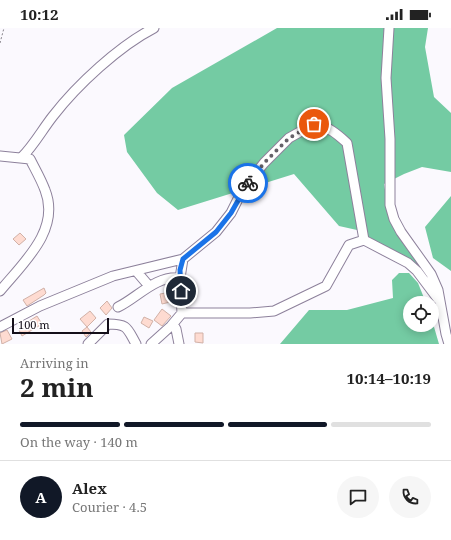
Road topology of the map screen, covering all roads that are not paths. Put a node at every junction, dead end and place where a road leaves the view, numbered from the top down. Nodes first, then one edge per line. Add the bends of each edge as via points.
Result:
1 (154, 28) edge
2 (390, 28) edge
3 (0, 156) edge
4 (22, 158) junction
5 (364, 240) junction
6 (183, 259) junction
7 (137, 272) junction
8 (180, 278) junction
9 (149, 286) junction
10 (0, 291) edge
11 (441, 302) junction
12 (118, 307) dead end
13 (182, 313) junction
14 (173, 324) junction
15 (0, 327) edge
16 (88, 344) edge
17 (136, 344) edge
18 (151, 344) edge
19 (179, 344) edge
20 (449, 344) edge

1 - 4 street via 112,57 69,97
2 - 11 street via 386,78 390,139 390,205 401,232 431,274
3 - 4 street
4 - 10 street via 30,160 46,191 49,211 47,225 42,239
5 - 6 street via 347,143 327,127 314,124 289,138 264,163 243,189 231,213 216,232
5 - 11 street via 408,263
5 - 13 street via 349,245 326,286 274,311
6 - 7 street via 165,262
6 - 8 street
7 - 9 street
7 - 15 street via 114,276 40,306
8 - 9 street via 174,277
8 - 13 street
9 - 12 street via 129,302
11 - 20 street
13 - 14 street
14 - 18 street
14 - 19 street
16 - 17 street via 108,324 122,324 127,327

